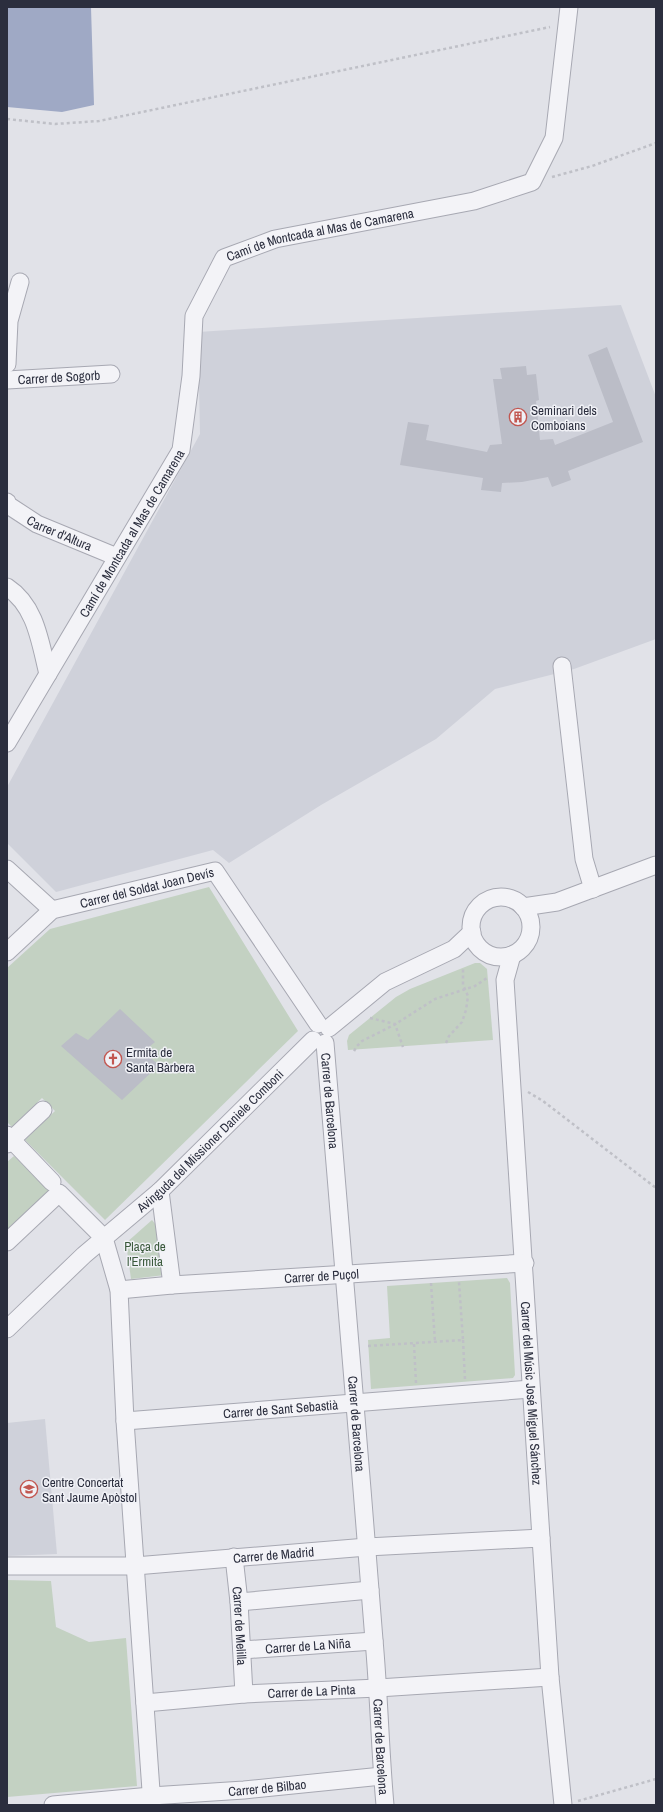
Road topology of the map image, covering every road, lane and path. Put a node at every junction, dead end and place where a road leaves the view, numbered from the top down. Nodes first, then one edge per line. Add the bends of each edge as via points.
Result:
1 (568, 15) edge
2 (7, 119) edge
3 (656, 143) edge
4 (532, 182) junction
5 (20, 282) dead end
6 (7, 364) edge
7 (111, 374) dead end
8 (7, 380) edge
9 (7, 502) edge
10 (117, 557) junction
11 (7, 587) edge
12 (562, 666) dead end
13 (48, 674) junction
14 (7, 743) edge
15 (656, 865) edge
16 (7, 870) edge
17 (592, 889) junction
18 (557, 902) junction
19 (523, 907) junction
20 (52, 910) junction
21 (472, 932) junction
22 (530, 934) junction
23 (454, 948) junction
24 (7, 952) edge
25 (487, 952) junction
26 (512, 955) junction
27 (463, 967) dead end
28 (488, 978) dead end
29 (505, 980) junction
30 (466, 989) junction
31 (370, 1018) dead end
32 (395, 1024) junction
33 (321, 1034) junction
34 (446, 1043) dead end
35 (403, 1047) dead end
36 (354, 1050) dead end
37 (512, 1073) junction
38 (43, 1110) dead end
39 (9, 1140) edge
40 (52, 1182) dead end
41 (656, 1188) edge
42 (160, 1191) junction
43 (104, 1238) junction
44 (7, 1242) edge
45 (525, 1263) junction
46 (346, 1274) junction
47 (459, 1281) dead end
48 (431, 1283) dead end
49 (172, 1285) junction
50 (119, 1290) junction
51 (7, 1329) edge
52 (463, 1340) junction
53 (435, 1342) junction
54 (414, 1344) junction
55 (368, 1346) dead end
56 (465, 1382) dead end
57 (417, 1385) dead end
58 (532, 1389) junction
59 (354, 1402) junction
60 (126, 1420) junction
61 (541, 1538) junction
62 (367, 1547) junction
63 (234, 1557) junction
64 (7, 1566) edge
65 (135, 1566) junction
66 (370, 1590) junction
67 (239, 1602) junction
68 (374, 1641) junction
69 (242, 1650) junction
70 (550, 1677) junction
71 (378, 1688) junction
72 (244, 1694) junction
73 (145, 1703) junction
74 (382, 1776) junction
75 (656, 1779) edge
76 (246, 1797) edge
77 (152, 1800) edge
78 (570, 1803) edge
79 (53, 1805) edge
80 (385, 1805) edge

1 - 2 path via 99,121 55,124
1 - 4 street via 554,138
3 - 4 path via 592,166
4 - 10 street, Camí de Montcada al Mas de Camarena via 474,200 275,239 224,258 194,316 191,376 181,450
5 - 6 street via 9,321
7 - 8 street, Carrer de Sogorb
9 - 10 street, Carrer d'Altura via 37,524
10 - 13 street, Camí de Montcada al Mas de Camarena
11 - 13 street via 18,594 33,617
12 - 17 street via 584,859
13 - 14 street, Camí de Montcada al Mas de Camarena
15 - 17 street
16 - 20 street
17 - 18 street
18 - 19 street
18 - 22 street via 539,918
19 - 21 street via 516,901 506,898 488,900 475,913
19 - 22 street via 531,924
20 - 24 street, Carrer del Soldat Joan Devís
20 - 33 street, Carrer del Soldat Joan Devís via 215,871
21 - 23 street, Avinguda del Missioner Daniele Comboni
21 - 25 street via 475,941
22 - 26 street via 520,950
23 - 25 street, Avinguda del Missioner Daniele Comboni
23 - 33 street, Avinguda del Missioner Daniele Comboni via 385,982
25 - 26 street via 502,957
25 - 29 street, Carrer del Músic José Miguel Sánchez
26 - 29 street, Carrer del Músic José Miguel Sánchez
27 - 30 path via 463,985
28 - 30 path
29 - 37 street, Carrer del Músic José Miguel Sánchez
30 - 32 path via 435,999
30 - 34 path via 468,1002 464,1017
31 - 32 path
32 - 35 path
32 - 36 path via 362,1041
33 - 42 street, Avinguda del Missioner Daniele Comboni
33 - 46 street, Carrer de Barcelona
37 - 41 path via 528,1092
37 - 45 street, Carrer del Músic José Miguel Sánchez
38 - 39 street
39 - 40 street
42 - 43 street, Avinguda del Missioner Daniele Comboni
42 - 49 street
43 - 44 street via 59,1193
43 - 50 street
43 - 51 street, Avinguda del Missioner Daniele Comboni
45 - 46 street, Carrer de Puçol
45 - 58 street, Carrer del Músic José Miguel Sánchez
46 - 49 street, Carrer de Puçol
46 - 59 street, Carrer de Barcelona
47 - 52 path
48 - 53 path
49 - 50 street, Carrer de Puçol
50 - 60 street
52 - 53 path
52 - 56 path
53 - 54 path
54 - 55 path
54 - 57 path
58 - 59 street, Carrer de Sant Sebastià
58 - 61 street, Carrer del Músic José Miguel Sánchez
59 - 60 street, Carrer de Sant Sebastià
59 - 62 street, Carrer de Barcelona
60 - 65 street
61 - 62 street, Carrer de Madrid
61 - 70 street, Carrer del Músic José Miguel Sánchez
62 - 63 street, Carrer de Madrid
62 - 66 street, Carrer de Barcelona
63 - 65 street, Carrer de Madrid
63 - 67 street, Carrer de Melilla
64 - 65 street, Carrer de Madrid
65 - 73 street
66 - 67 street
66 - 68 street, Carrer de Barcelona
67 - 69 street, Carrer de Melilla
68 - 69 street, Carrer de La Niña
68 - 71 street, Carrer de Barcelona
69 - 72 street, Carrer de Melilla
70 - 71 street, Carrer de La Pinta
70 - 78 street, Carrer del Músic José Miguel Sánchez
71 - 72 street, Carrer de La Pinta
71 - 74 street, Carrer de Barcelona
72 - 73 street, Carrer de La Pinta
73 - 77 street
74 - 76 street, Carrer de Bilbao
74 - 80 street, Carrer de Barcelona
75 - 78 path
76 - 77 street, Carrer de Bilbao
77 - 79 street, Carrer de Bilbao

